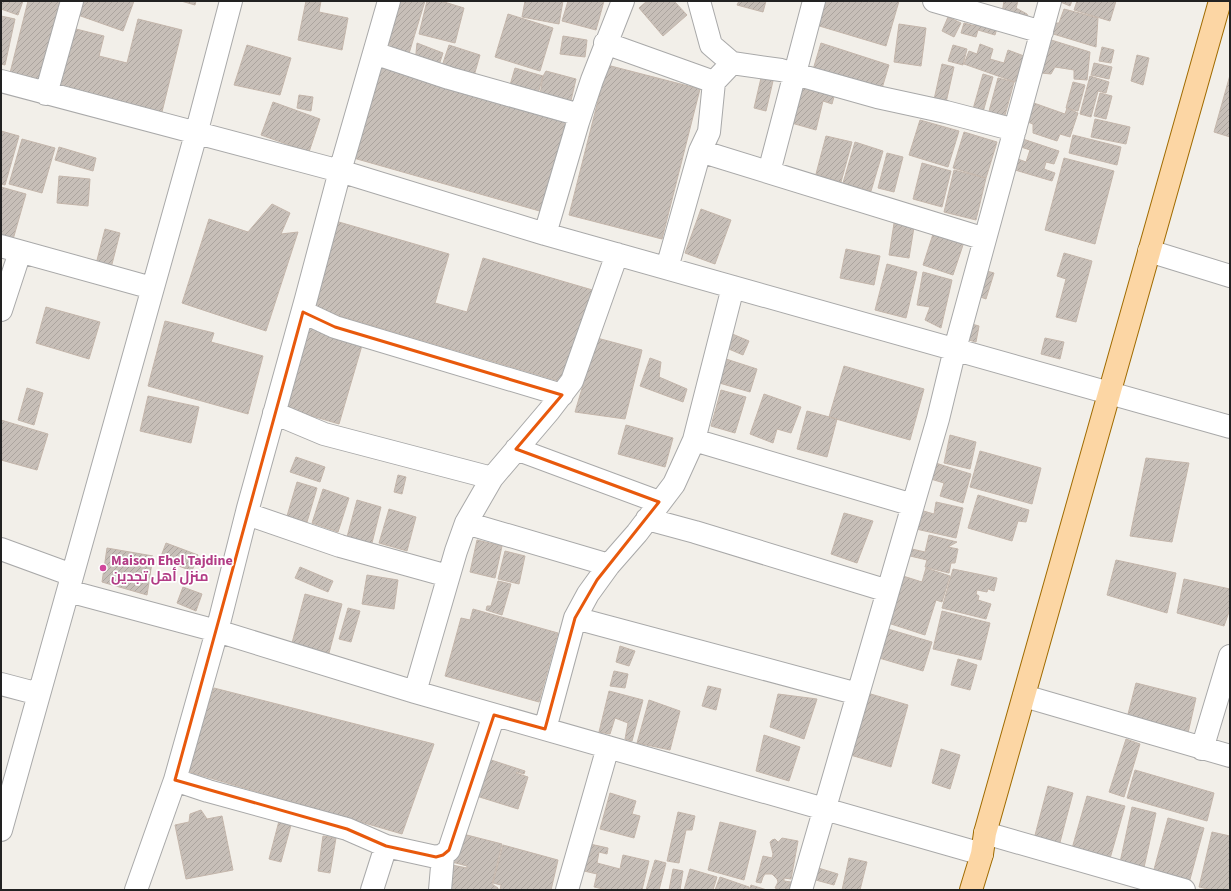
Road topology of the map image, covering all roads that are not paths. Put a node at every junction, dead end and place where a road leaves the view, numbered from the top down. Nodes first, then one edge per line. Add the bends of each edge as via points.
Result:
1 (72, 1) edge
2 (231, 1) edge
3 (389, 1) edge
4 (623, 1) edge
5 (700, 1) edge
6 (814, 1) edge
7 (934, 1) edge
8 (1050, 1) edge
9 (1220, 1) edge
10 (1042, 32) junction
11 (605, 43) junction
12 (374, 53) junction
13 (732, 63) junction
14 (795, 74) junction
15 (1, 81) edge
16 (714, 82) junction
17 (46, 94) junction
18 (580, 115) junction
19 (1015, 130) junction
20 (196, 134) junction
21 (700, 151) junction
22 (340, 172) junction
23 (769, 172) junction
24 (545, 234) junction
25 (985, 239) junction
26 (10, 249) edge
27 (1149, 251) junction
28 (617, 254) junction
29 (668, 268) junction
30 (1230, 276) edge
31 (733, 287) junction
32 (152, 288) junction
33 (1, 310) edge
34 (303, 312) junction
35 (955, 349) junction
36 (1109, 392) junction
37 (562, 395) junction
38 (274, 413) junction
39 (1230, 427) edge
40 (694, 440) junction
41 (516, 449) junction
42 (492, 478) junction
43 (913, 505) junction
44 (653, 511) junction
45 (247, 514) junction
46 (466, 523) junction
47 (1, 549) edge
48 (609, 565) junction
49 (448, 576) junction
50 (70, 583) junction
51 (888, 591) junction
52 (575, 618) junction
53 (217, 631) junction
54 (1230, 656) edge
55 (1, 684) edge
56 (415, 692) junction
57 (39, 694) junction
58 (858, 694) junction
59 (1024, 696) junction
60 (494, 715) junction
61 (544, 729) junction
62 (608, 747) junction
63 (1202, 748) junction
64 (1230, 756) edge
65 (175, 780) junction
66 (824, 809) junction
67 (1, 830) edge
68 (985, 833) junction
69 (386, 846) junction
70 (982, 854) junction
71 (443, 855) junction
72 (573, 888) edge
73 (136, 890) edge
74 (372, 890) edge
75 (440, 890) edge
76 (802, 890) edge
77 (971, 890) edge
78 (1184, 890) edge

1 - 17 street
2 - 20 street
3 - 12 street
4 - 11 street
5 - 13 street via 711,45
6 - 14 street
7 - 10 street
8 - 10 street
9 - 27 main road
10 - 19 street
11 - 16 street
11 - 18 street
12 - 18 street via 449,78
12 - 22 street
13 - 14 street
13 - 16 street
14 - 19 street via 877,97
14 - 23 street
15 - 17 street
16 - 21 street via 708,132
17 - 20 street
18 - 24 street
19 - 25 street
20 - 22 street
20 - 32 street
21 - 23 street
21 - 29 street
22 - 24 street
22 - 34 street
23 - 25 street
24 - 28 street
25 - 35 street
26 - 32 street
26 - 33 street
27 - 30 street
27 - 36 main road
28 - 29 street
28 - 37 street via 572,381
29 - 31 street
31 - 35 street
31 - 40 street
32 - 50 street
34 - 37 street via 335,326
34 - 38 street
35 - 36 street
35 - 43 street
36 - 39 street
36 - 59 main road
37 - 41 street
38 - 42 street via 324,434
38 - 45 street
40 - 43 street
40 - 44 street via 674,484
41 - 42 street
41 - 44 street
42 - 46 street
43 - 51 street
44 - 48 street
44 - 51 street via 695,532
45 - 49 street via 340,546
45 - 53 street
46 - 48 street
46 - 49 street
47 - 50 street
48 - 52 street via 588,594
49 - 56 street
50 - 53 street
50 - 57 street
51 - 58 street
52 - 58 street
52 - 61 street
53 - 56 street
53 - 65 street
54 - 63 street
55 - 57 street
56 - 60 street
57 - 67 street
58 - 66 street
59 - 63 street
59 - 68 main road
60 - 61 street
60 - 71 street via 449,850
61 - 62 street
62 - 66 street
62 - 72 street
63 - 64 street
65 - 69 street via 348,829
65 - 73 street
66 - 70 street
66 - 76 street
68 - 70 main road
68 - 78 street
69 - 71 street via 436,858
69 - 74 street
70 - 77 main road
71 - 75 street

